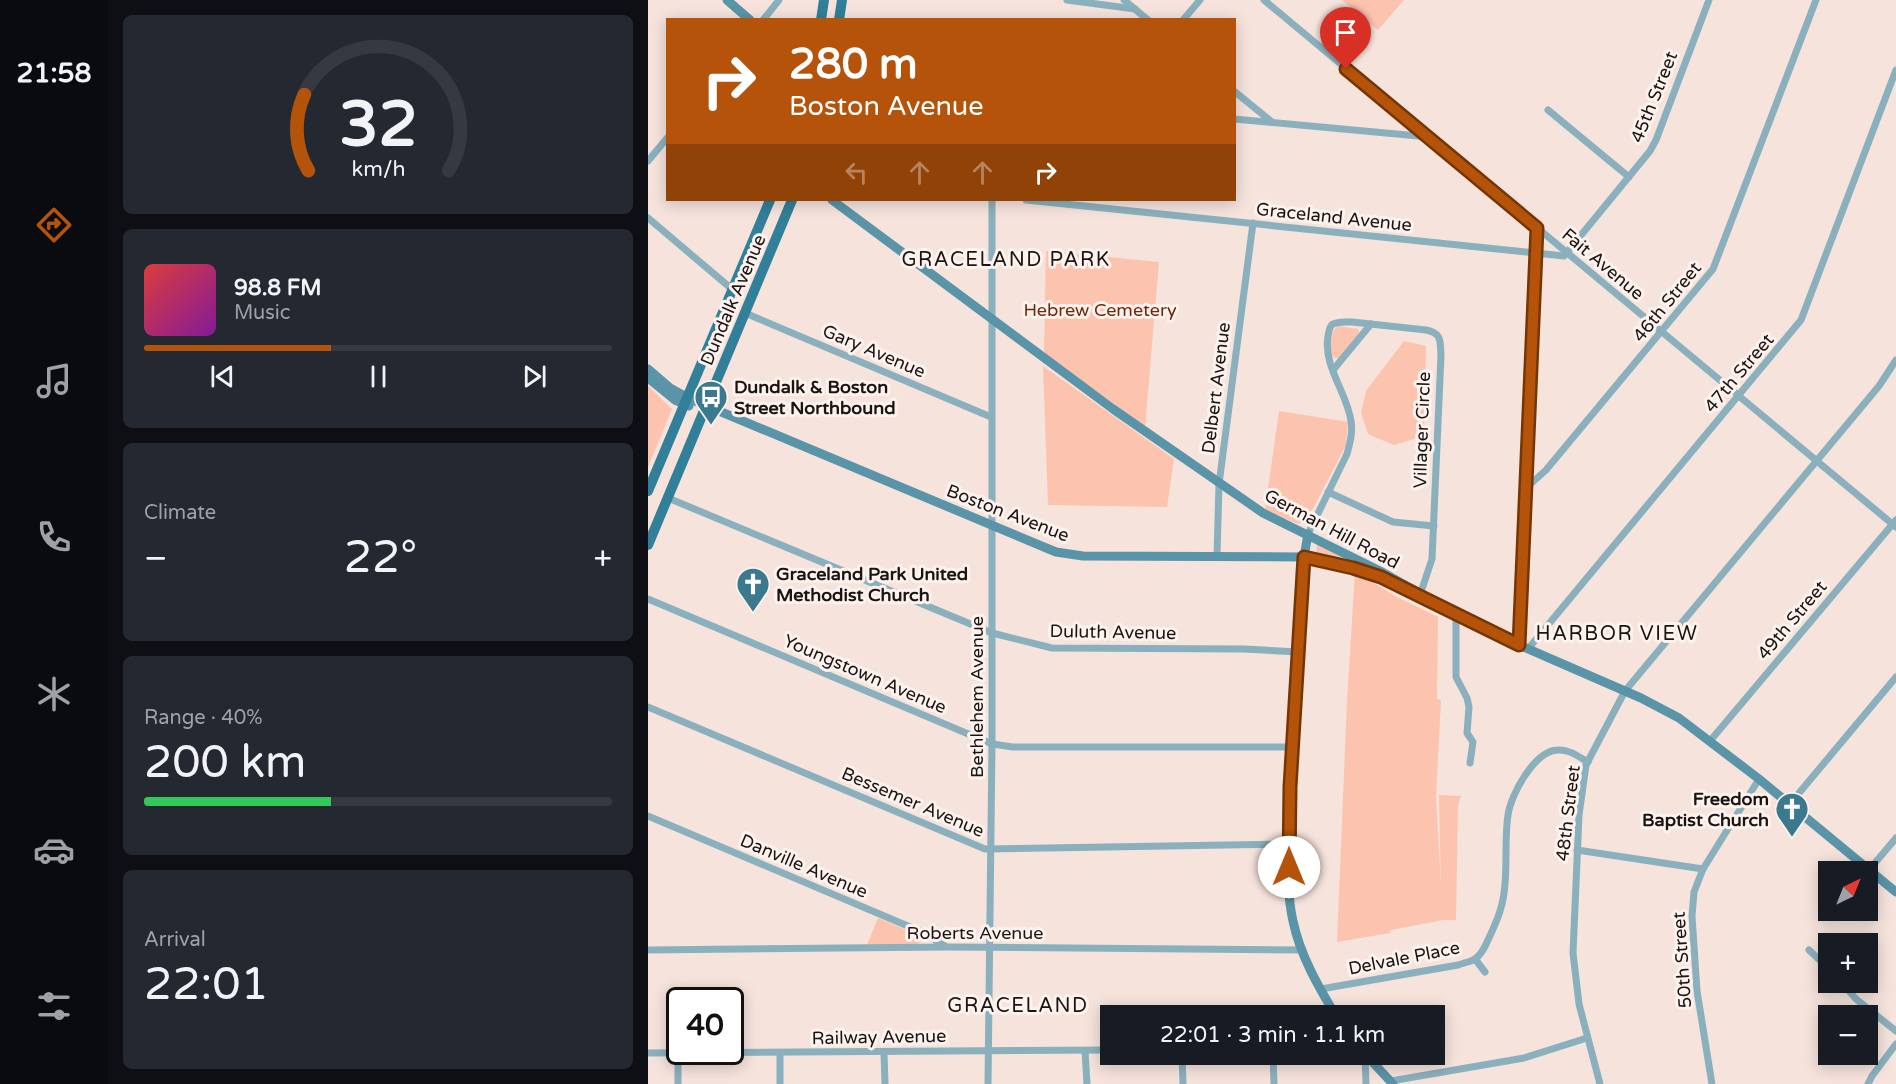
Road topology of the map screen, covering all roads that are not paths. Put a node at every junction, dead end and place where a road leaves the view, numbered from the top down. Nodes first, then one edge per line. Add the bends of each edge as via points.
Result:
1 (727, 0) edge
2 (779, 0) edge
3 (824, 0) edge
4 (830, 0) edge
5 (842, 0) edge
6 (1066, 0) edge
7 (1124, 0) edge
8 (1200, 0) edge
9 (1264, 0) edge
10 (1709, 0) edge
11 (1816, 0) edge
12 (1135, 9) junction
13 (821, 17) edge
14 (748, 18) edge
15 (765, 18) edge
16 (838, 18) edge
17 (1146, 18) edge
18 (1186, 18) edge
19 (1896, 70) edge
20 (1236, 93) edge
21 (1548, 110) dead end
22 (1236, 119) edge
23 (1272, 123) junction
24 (1429, 136) junction
25 (666, 139) edge
26 (648, 161) edge
27 (1629, 177) junction
28 (770, 201) edge
29 (792, 201) edge
30 (833, 201) edge
31 (992, 201) edge
32 (1046, 201) edge
33 (1104, 204) edge
34 (648, 218) edge
35 (1253, 224) junction
36 (1537, 228) junction
37 (1536, 253) junction
38 (1566, 253) junction
39 (733, 290) junction
40 (746, 314) junction
41 (992, 319) junction
42 (1371, 324) junction
43 (1662, 332) junction
44 (1895, 364) edge
45 (648, 369) edge
46 (1333, 370) junction
47 (648, 378) edge
48 (1739, 396) junction
49 (687, 402) junction
50 (706, 406) junction
51 (991, 417) junction
52 (1816, 460) junction
53 (1219, 484) junction
54 (1525, 489) junction
55 (648, 491) edge
56 (1328, 492) junction
57 (668, 498) junction
58 (1895, 524) edge
59 (992, 526) junction
60 (1434, 526) junction
61 (1308, 534) junction
62 (648, 545) edge
63 (1217, 556) junction
64 (1304, 557) junction
65 (1420, 594) junction
66 (648, 599) edge
67 (1456, 614) junction
68 (992, 633) junction
69 (1524, 647) junction
70 (1298, 652) junction
71 (1896, 677) edge
72 (1625, 691) junction
73 (648, 707) edge
74 (1710, 741) junction
75 (992, 744) junction
76 (1292, 747) junction
77 (1588, 762) junction
78 (1470, 763) dead end
79 (1759, 779) junction
80 (1789, 805) junction
81 (648, 816) edge
82 (1896, 838) edge
83 (1289, 844) junction
84 (991, 849) junction
85 (1577, 850) junction
86 (1858, 861) edge
87 (1877, 861) edge
88 (1702, 870) junction
89 (1878, 877) edge
90 (1896, 892) edge
91 (946, 947) junction
92 (991, 947) junction
93 (648, 950) edge
94 (1301, 950) junction
95 (1809, 950) dead end
96 (1475, 959) junction
97 (1818, 959) edge
98 (1485, 972) dead end
99 (1321, 989) junction
100 (1851, 993) edge
101 (1330, 1005) edge
102 (1896, 1031) edge
103 (1587, 1038) junction
104 (1896, 1044) edge
105 (1100, 1050) edge
106 (988, 1051) junction
107 (1085, 1051) junction
108 (884, 1052) junction
109 (648, 1053) edge
110 (666, 1053) edge
111 (744, 1053) edge
112 (780, 1053) junction
113 (678, 1065) edge
114 (1182, 1065) edge
115 (1273, 1065) edge
116 (1365, 1065) edge
117 (1375, 1065) edge
118 (1392, 1083) edge
119 (678, 1084) edge
120 (780, 1084) edge
121 (885, 1084) edge
122 (988, 1084) edge
123 (1087, 1084) edge
124 (1183, 1084) edge
125 (1274, 1084) edge
126 (1366, 1084) edge
127 (1600, 1084) edge
128 (1712, 1084) edge
129 (1868, 1084) edge

1 - 14 street
2 - 15 street
3 - 13 main road
4 - 13 main road
5 - 16 main road
6 - 12 street
7 - 12 street
8 - 18 street
9 - 24 street, Fait Avenue
10 - 27 street, 45th Street via 1656,140
11 - 43 street, 46th Street via 1713,269
12 - 17 street
19 - 48 street, 47th Street via 1801,320
20 - 23 street
21 - 27 street
22 - 23 street
23 - 24 street
24 - 36 street, Fait Avenue
25 - 26 street
27 - 38 street, 45th Street
28 - 39 main road, Dundalk Avenue
29 - 40 main road, Dundalk Avenue
30 - 41 street, German Hill Road
31 - 41 street, Bethlehem Avenue
32 - 33 street, Graceland Avenue
33 - 35 street, Graceland Avenue
34 - 39 street
35 - 37 street, Graceland Avenue
35 - 53 street, Delbert Avenue
36 - 37 street
36 - 38 street, Fait Avenue
37 - 38 street, Graceland Avenue
37 - 54 street
38 - 43 street, Fait Avenue
39 - 49 main road, Dundalk Avenue
40 - 50 main road, Dundalk Avenue
40 - 51 street, Gary Avenue
41 - 51 street, Bethlehem Avenue
41 - 53 street, German Hill Road
42 - 46 street
42 - 46 street, Villager Circle via 1340,322 1330,327 1326,353
42 - 60 street, Villager Circle via 1433,332 1440,337
43 - 48 street, Fait Avenue
43 - 54 street, 46th Street via 1546,470
44 - 52 street, 48th Street
45 - 49 street
46 - 56 street, Villager Circle via 1352,430 1347,454
47 - 49 street
48 - 52 street, Fait Avenue
48 - 69 street, 47th Street
49 - 50 street, Boston Avenue
49 - 55 main road, Dundalk Avenue
50 - 57 main road, Dundalk Avenue
50 - 59 street, Boston Avenue
51 - 59 street, Bethlehem Avenue
52 - 58 street, Fait Avenue
52 - 72 street, 48th Street
53 - 61 street, German Hill Road via 1263,513
53 - 63 street, Delbert Avenue
54 - 69 street
56 - 60 street via 1393,522
56 - 61 street, Villager Circle
57 - 62 main road, Dundalk Avenue
57 - 68 street, Duluth Avenue
58 - 74 street, 49th Street
59 - 63 street, Boston Avenue via 1065,554
59 - 68 street, Bethlehem Avenue
60 - 65 street, Villager Circle via 1432,559
61 - 64 street
61 - 65 street, German Hill Road
63 - 64 street, Boston Avenue
64 - 65 street, Boston Avenue via 1361,570
64 - 70 street
65 - 67 street, German Hill Road
66 - 75 street, Youngstown Avenue
67 - 69 street, German Hill Road
67 - 78 street via 1456,677 1469,707 1467,733 1473,742
68 - 70 street, Duluth Avenue via 1052,648
68 - 75 street, Bethlehem Avenue
69 - 72 street, German Hill Road
70 - 76 street
71 - 80 street
72 - 74 street, German Hill Road via 1667,710
72 - 77 street, 48th Street
73 - 84 street, Bessemer Avenue
74 - 79 street, German Hill Road
75 - 76 street, Youngstown Avenue
75 - 84 street, Bethlehem Avenue
76 - 83 street
77 - 85 street, 48th Street via 1582,785
77 - 96 street, Delvale Place via 1560,749 1546,753 1533,764 1515,793 1509,807 1502,906
79 - 80 street, German Hill Road
79 - 88 street, 50th Street
80 - 86 street, German Hill Road
81 - 91 street, Danville Avenue via 922,932
82 - 87 street
83 - 84 street, Bessemer Avenue
83 - 94 street via 1290,903
84 - 92 street, Bethlehem Avenue
85 - 88 street
85 - 103 street, 48th Street via 1573,953
88 - 128 street, 50th Street via 1693,902 1693,946
89 - 90 street, German Hill Road
91 - 92 street, Roberts Avenue
91 - 93 street, Roberts Avenue
92 - 94 street, Roberts Avenue
92 - 106 street, Bethlehem Avenue
94 - 99 street
95 - 97 street
96 - 98 street
96 - 99 street, Delvale Place
99 - 101 street
100 - 102 street
103 - 118 street via 1524,1058
103 - 127 street, 48th Street
104 - 129 street
105 - 107 street, Railway Avenue
106 - 107 street, Railway Avenue
106 - 108 street, Railway Avenue
106 - 122 street, Bethlehem Avenue
107 - 123 street
108 - 112 street, Railway Avenue
108 - 121 street
109 - 110 street, Railway Avenue
111 - 112 street, Railway Avenue
112 - 120 street
113 - 119 street
114 - 124 street
115 - 125 street
116 - 126 street
117 - 118 street

